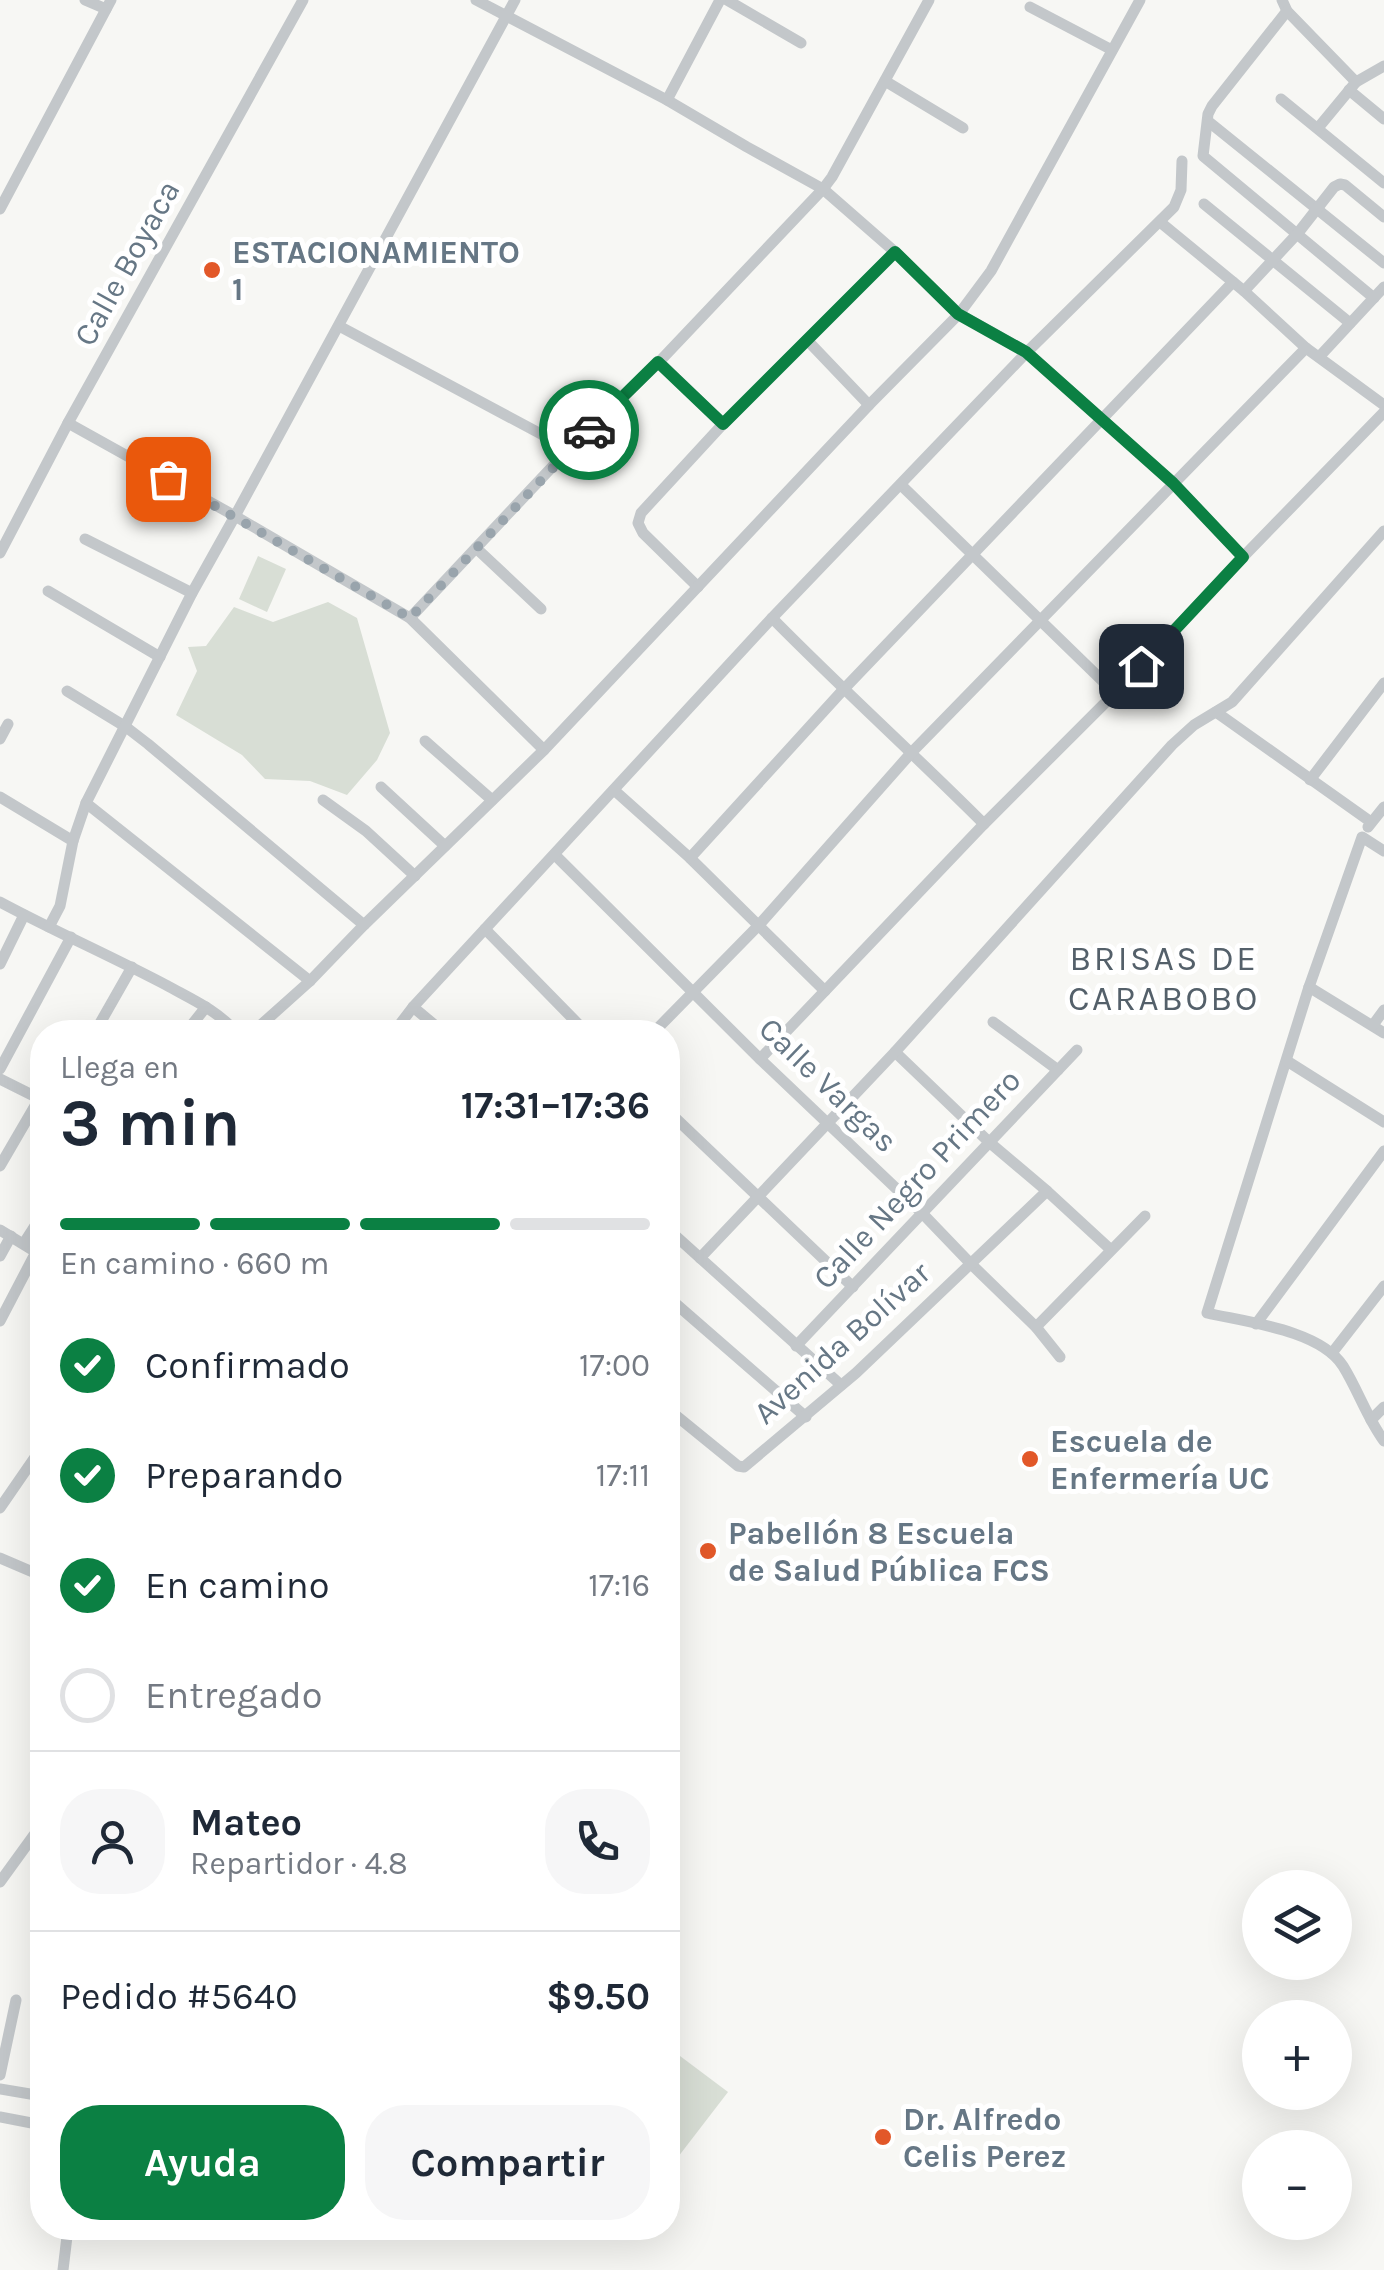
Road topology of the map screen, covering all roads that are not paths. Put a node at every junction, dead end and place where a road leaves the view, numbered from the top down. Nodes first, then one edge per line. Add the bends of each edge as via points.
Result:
1 (85, 0) edge
2 (303, 0) edge
3 (476, 0) edge
4 (515, 0) edge
5 (724, 0) edge
6 (929, 0) edge
7 (1140, 0) edge
8 (109, 5) edge
9 (1284, 6) edge
10 (1030, 7) dead end
11 (507, 15) junction
12 (801, 43) dead end
13 (1112, 50) junction
14 (1384, 66) edge
15 (885, 81) junction
16 (1352, 86) junction
17 (1281, 99) dead end
18 (667, 100) junction
19 (1384, 120) edge
20 (1209, 122) junction
21 (964, 128) dead end
22 (1318, 128) junction
23 (1182, 160) dead end
24 (1384, 184) edge
25 (823, 189) junction
26 (1204, 204) dead end
27 (0, 207) edge
28 (1318, 208) junction
29 (1384, 217) edge
30 (1160, 222) junction
31 (1298, 233) junction
32 (895, 252) junction
33 (1272, 259) junction
34 (1384, 263) edge
35 (1233, 282) junction
36 (1384, 287) edge
37 (1244, 291) junction
38 (1374, 298) junction
39 (958, 314) junction
40 (1350, 323) junction
41 (338, 326) junction
42 (807, 340) junction
43 (1306, 348) junction
44 (1026, 352) junction
45 (1319, 357) junction
46 (658, 362) junction
47 (869, 405) junction
48 (1384, 408) edge
49 (1101, 420) junction
50 (68, 423) junction
51 (723, 424) junction
52 (570, 449) junction
53 (1173, 483) junction
54 (901, 484) junction
55 (236, 516) junction
56 (1384, 531) edge
57 (85, 539) dead end
58 (476, 548) junction
59 (0, 553) edge
60 (973, 555) junction
61 (1243, 557) junction
62 (698, 587) junction
63 (48, 591) dead end
64 (192, 593) junction
65 (541, 609) dead end
66 (410, 618) junction
67 (772, 618) junction
68 (1041, 622) junction
69 (160, 657) junction
70 (1384, 683) edge
71 (844, 690) junction
72 (67, 691) dead end
73 (1115, 693) junction
74 (1216, 712) junction
75 (8, 724) dead end
76 (126, 727) junction
77 (0, 740) edge
78 (425, 740) dead end
79 (544, 750) junction
80 (912, 752) junction
81 (1310, 780) junction
82 (381, 787) dead end
83 (614, 790) junction
84 (0, 797) edge
85 (323, 800) dead end
86 (492, 800) junction
87 (86, 803) junction
88 (1384, 807) edge
89 (1371, 822) junction
90 (984, 824) junction
91 (1362, 837) junction
92 (73, 841) junction
93 (445, 846) junction
94 (1384, 851) edge
95 (555, 855) junction
96 (690, 858) junction
97 (414, 876) junction
98 (0, 902) edge
99 (24, 915) junction
100 (364, 925) junction
101 (758, 926) junction
102 (50, 927) junction
103 (485, 929) junction
104 (71, 937) junction
105 (0, 964) edge
106 (132, 967) junction
107 (310, 981) junction
108 (1309, 987) junction
109 (692, 991) junction
110 (825, 991) junction
111 (206, 1006) junction
112 (413, 1007) junction
113 (1384, 1010) edge
114 (102, 1020) edge
115 (195, 1020) edge
116 (224, 1020) edge
117 (266, 1020) edge
118 (403, 1020) edge
119 (428, 1020) edge
120 (574, 1020) edge
121 (665, 1020) edge
122 (993, 1022) dead end
123 (1378, 1029) edge
124 (1077, 1050) dead end
125 (895, 1052) junction
126 (760, 1059) junction
127 (1287, 1061) junction
128 (0, 1069) edge
129 (1058, 1070) junction
130 (0, 1079) edge
131 (30, 1094) edge
132 (30, 1117) edge
133 (680, 1122) edge
134 (1384, 1122) edge
135 (827, 1123) junction
136 (990, 1142) junction
137 (1384, 1151) edge
138 (0, 1166) edge
139 (1047, 1191) junction
140 (759, 1195) junction
141 (922, 1213) junction
142 (1145, 1216) dead end
143 (6, 1233) edge
144 (30, 1234) edge
145 (680, 1240) edge
146 (24, 1244) junction
147 (30, 1248) edge
148 (1110, 1250) junction
149 (0, 1256) edge
150 (700, 1258) junction
151 (970, 1263) junction
152 (30, 1264) edge
153 (1384, 1286) edge
154 (853, 1287) junction
155 (680, 1307) edge
156 (0, 1321) edge
157 (1256, 1324) junction
158 (1036, 1327) junction
159 (796, 1346) junction
160 (1332, 1353) junction
161 (1060, 1358) dead end
162 (842, 1385) junction
163 (1384, 1407) edge
164 (806, 1416) junction
165 (680, 1419) edge
166 (1371, 1420) junction
167 (1384, 1441) edge
168 (30, 1464) edge
169 (0, 1508) edge
170 (0, 1558) edge
171 (30, 1571) edge
172 (30, 1841) edge
173 (0, 1882) edge
174 (16, 2000) dead end
175 (0, 2074) edge
176 (0, 2089) edge
177 (30, 2094) edge
178 (0, 2117) edge
179 (30, 2123) edge
180 (67, 2240) edge
181 (63, 2270) edge

1 - 8 street
2 - 50 street, Calle Boyaca
3 - 11 street
4 - 11 street
5 - 12 street
5 - 18 street
6 - 15 street
7 - 13 street
8 - 27 street
9 - 16 street
9 - 20 street via 1212,106
10 - 13 street
11 - 18 street
11 - 41 street
13 - 39 street via 992,272
14 - 16 street
15 - 21 street
15 - 25 street
16 - 19 street
16 - 22 street
17 - 22 street
18 - 25 street
20 - 28 street
20 - 31 street via 1207,160
22 - 24 street
23 - 30 street via 1181,190
25 - 32 street
25 - 46 street
26 - 33 street
28 - 29 street via 1340,184
28 - 31 street
28 - 34 street
30 - 35 street
30 - 44 street
31 - 33 street
31 - 38 street
32 - 39 street
32 - 42 street
33 - 37 street
33 - 40 street
35 - 37 street
35 - 49 street
36 - 38 street
37 - 43 street
38 - 40 street
39 - 44 street
39 - 47 street
40 - 45 street
41 - 52 street
41 - 55 street
42 - 47 street
42 - 51 street
43 - 45 street
43 - 53 street
44 - 49 street
44 - 54 street
45 - 48 street
46 - 51 street
46 - 52 street
47 - 62 street
48 - 61 street
49 - 53 street
49 - 60 street
50 - 55 street
50 - 59 street, Calle Boyaca
51 - 62 street via 638,522
52 - 58 street
53 - 61 street
53 - 68 street
54 - 60 street
54 - 67 street
55 - 64 street
55 - 66 street
56 - 74 street
57 - 64 street
58 - 65 street
58 - 66 street
60 - 68 street
60 - 71 street
61 - 73 street
62 - 79 street
63 - 69 street
64 - 69 street
66 - 79 street
67 - 71 street
67 - 83 street
68 - 73 street
68 - 80 street
69 - 76 street
70 - 81 street
71 - 80 street
71 - 96 street
72 - 76 street
73 - 90 street
74 - 81 street
74 - 125 street via 1172,745
75 - 77 street
76 - 87 street
76 - 100 street
78 - 86 street
79 - 86 street
80 - 90 street
80 - 101 street
81 - 89 street
82 - 93 street
83 - 95 street
83 - 96 street
84 - 92 street
85 - 97 street
86 - 93 street
87 - 92 street
87 - 107 street
88 - 89 street
89 - 91 street
90 - 110 street
91 - 94 street
91 - 108 street
92 - 102 street
93 - 97 street
95 - 103 street
95 - 109 street, Calle Vargas
96 - 101 street
97 - 100 street
98 - 99 street
99 - 102 street
99 - 105 street
100 - 107 street
101 - 109 street
101 - 110 street
102 - 104 street
103 - 112 street
103 - 120 street
104 - 106 street
104 - 128 street
106 - 111 street
106 - 114 street
107 - 117 street
108 - 123 street
108 - 127 street
109 - 121 street
109 - 126 street, Calle Vargas
110 - 126 street
111 - 115 street
111 - 116 street
112 - 118 street
112 - 119 street
113 - 123 street
122 - 129 street
124 - 129 street, Calle Negro Primero
125 - 135 street
125 - 136 street
126 - 135 street, Calle Vargas
127 - 134 street
127 - 157 street via 1207,1313
129 - 136 street, Calle Negro Primero
130 - 131 street
132 - 138 street
133 - 140 street
135 - 140 street
135 - 141 street, Calle Vargas
136 - 139 street
136 - 141 street, Calle Negro Primero
137 - 157 street
139 - 148 street
139 - 151 street, Avenida Bolívar
140 - 150 street
140 - 154 street
141 - 151 street, Calle Vargas
141 - 154 street, Calle Negro Primero
142 - 148 street
143 - 146 street
143 - 149 street
144 - 146 street
145 - 150 street
146 - 147 street
148 - 158 street
150 - 159 street
151 - 158 street, Calle Vargas
151 - 162 street, Avenida Bolívar
152 - 156 street
153 - 160 street
154 - 159 street, Calle Negro Primero
155 - 164 street
157 - 160 street
158 - 161 street, Calle Vargas
159 - 162 street
160 - 166 street
162 - 164 street, Avenida Bolívar
163 - 166 street
164 - 165 street, Avenida Bolívar via 744,1468
166 - 167 street
168 - 169 street
170 - 171 street
172 - 173 street
174 - 175 street
176 - 177 street
178 - 179 street
180 - 181 street

